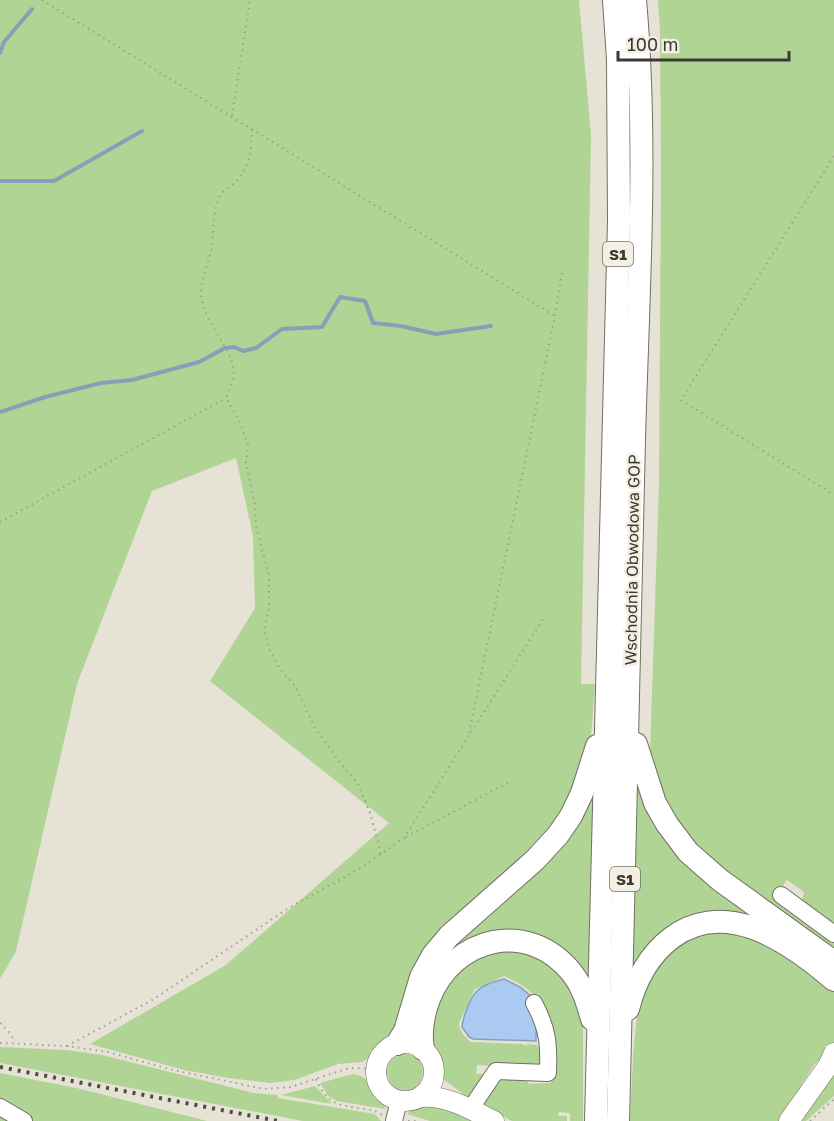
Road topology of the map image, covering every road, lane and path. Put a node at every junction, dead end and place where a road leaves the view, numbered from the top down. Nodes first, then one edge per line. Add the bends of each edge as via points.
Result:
1 (42, 0) edge
2 (250, 0) edge
3 (614, 0) edge
4 (635, 0) edge
5 (231, 117) junction
6 (252, 129) junction
7 (834, 156) edge
8 (563, 268) dead end
9 (555, 316) junction
10 (226, 398) junction
11 (834, 495) edge
12 (0, 522) edge
13 (545, 616) dead end
14 (629, 715) junction
15 (605, 719) junction
16 (469, 736) junction
17 (510, 782) dead end
18 (404, 838) junction
19 (381, 854) junction
20 (781, 896) dead end
21 (834, 934) edge
22 (834, 962) edge
23 (834, 980) edge
24 (534, 1004) dead end
25 (0, 1023) edge
26 (14, 1042) junction
27 (597, 1042) junction
28 (0, 1043) edge
29 (620, 1043) junction
30 (397, 1044) junction
31 (67, 1046) junction
32 (423, 1049) junction
33 (832, 1060) edge
34 (376, 1069) junction
35 (434, 1072) junction
36 (316, 1079) junction
37 (421, 1097) junction
38 (834, 1100) edge
39 (399, 1101) junction
40 (0, 1107) edge
41 (471, 1108) junction
42 (390, 1119) edge
43 (404, 1120) edge
44 (24, 1121) edge
45 (418, 1121) edge
46 (495, 1121) edge
47 (596, 1121) edge
48 (618, 1121) edge
49 (789, 1121) edge
50 (810, 1121) edge

1 - 5 path
2 - 5 path
3 - 15 highway, Wschodnia Obwodowa GOP / S1 via 619,221
4 - 14 highway, Wschodnia Obwodowa GOP / S1 via 641,140
5 - 6 path
6 - 9 path
6 - 10 path via 250,162 220,196 201,294 208,321 233,364 233,381
7 - 11 path via 681,400
8 - 9 path
9 - 16 path
10 - 12 path
10 - 19 path via 248,445 246,462 256,526 269,576 269,610 264,630 270,651 296,686 315,728 358,784
13 - 16 path
14 - 22 highway via 650,791 680,842 720,880
14 - 29 highway, Wschodnia Obwodowa GOP / S1
15 - 27 highway, Wschodnia Obwodowa GOP / S1
15 - 30 highway via 582,793 565,825 543,853 437,949 421,977 405,1031
16 - 18 path
17 - 18 path
18 - 19 path
19 - 31 path via 287,909 154,999
20 - 21 street
23 - 29 highway via 786,945 752,927 724,922 698,926 665,942 648,961 635,988
24 - 41 street via 548,1036 548,1073 496,1071
25 - 26 path
26 - 28 path
26 - 31 path
27 - 32 highway via 587,1000 564,964 534,945 499,941 466,952 440,978 425,1014
27 - 47 highway, Wschodnia Obwodowa GOP / S1
29 - 48 highway, Wschodnia Obwodowa GOP / S1
30 - 32 main road via 410,1043
30 - 34 main road via 383,1052
31 - 36 path via 119,1054 259,1088 285,1088
32 - 35 main road
33 - 49 main road
34 - 36 path via 349,1068
34 - 39 main road via 383,1091
35 - 37 main road via 430,1088
35 - 41 main road
36 - 42 path via 324,1094 339,1105 377,1112
37 - 39 main road
37 - 41 main road via 435,1097
38 - 50 path
39 - 42 street
40 - 44 street
41 - 46 main road
43 - 45 path

